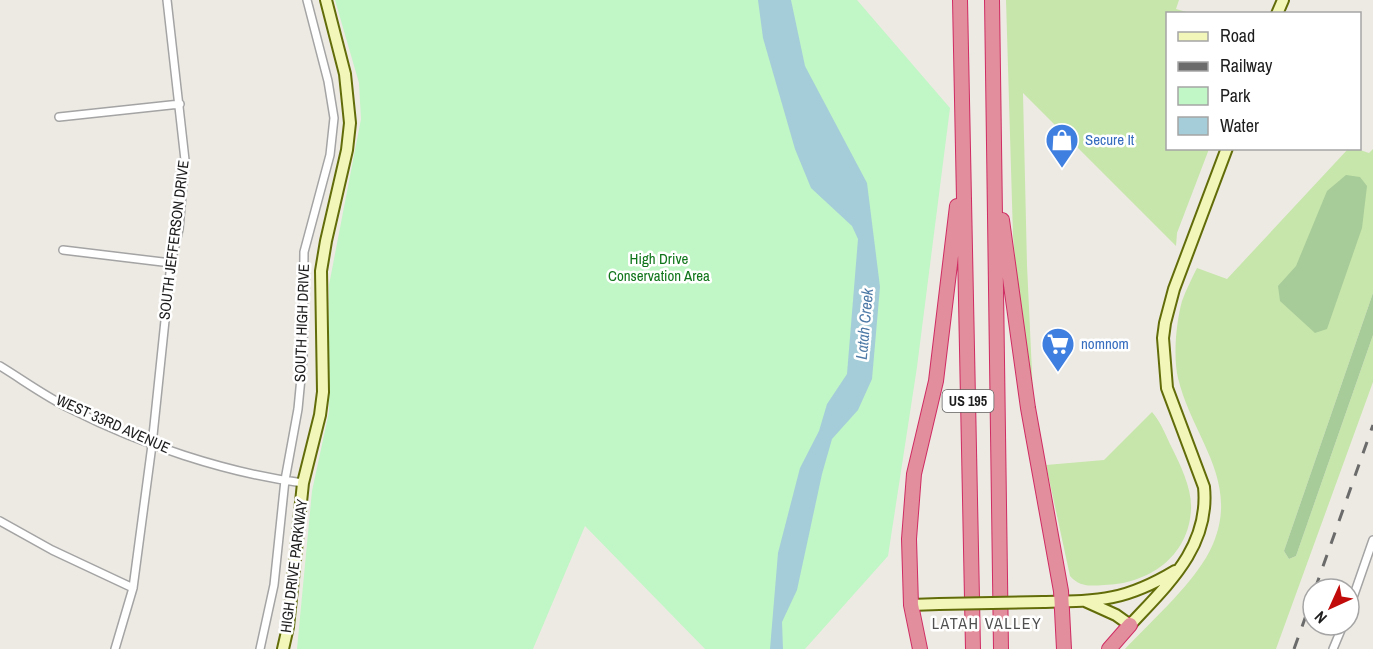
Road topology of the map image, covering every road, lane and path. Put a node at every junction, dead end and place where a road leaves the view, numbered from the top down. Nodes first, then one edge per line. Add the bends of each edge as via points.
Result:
1 (167, 0) edge
2 (307, 0) edge
3 (326, 0) edge
4 (960, 0) edge
5 (992, 0) edge
6 (180, 104) junction
7 (60, 117) dead end
8 (1226, 150) edge
9 (962, 153) junction
10 (993, 158) junction
11 (63, 250) dead end
12 (171, 263) junction
13 (0, 366) edge
14 (152, 445) junction
15 (285, 480) junction
16 (303, 483) junction
17 (0, 521) edge
18 (1373, 540) edge
19 (1179, 568) junction
20 (1360, 577) edge
21 (133, 588) junction
22 (1062, 601) junction
23 (1085, 601) junction
24 (911, 605) junction
25 (1130, 625) junction
26 (114, 649) edge
27 (260, 649) edge
28 (283, 649) edge
29 (920, 649) edge
30 (973, 649) edge
31 (1001, 649) edge
32 (1064, 649) edge
33 (1109, 649) edge

1 - 6 street, SOUTH JEFFERSON DRIVE
2 - 15 street, SOUTH HIGH DRIVE via 334,118 330,155 304,252 303,357
3 - 16 main road, SOUTH HIGH DRIVE via 345,74 350,123 321,271 323,392
4 - 9 highway, US 195
5 - 10 highway, US 195
6 - 7 street
6 - 12 street, SOUTH JEFFERSON DRIVE via 185,160
8 - 19 main road via 1174,289 1163,338 1167,388 1201,477 1205,500 1198,538
9 - 24 highway via 936,381 914,474 909,539
9 - 30 highway, US 195
10 - 22 highway via 1028,408
10 - 31 highway, US 195
11 - 12 street
12 - 14 street, SOUTH JEFFERSON DRIVE
13 - 14 street, WEST 33RD AVENUE via 70,409
14 - 15 street, WEST 33RD AVENUE
14 - 21 street, SOUTH JEFFERSON DRIVE
15 - 16 street, WEST 33RD AVENUE
15 - 27 street, SOUTH HIGH DRIVE via 274,585
16 - 28 main road, HIGH DRIVE PARKWAY
17 - 21 street
18 - 20 street
19 - 23 main road via 1136,591
19 - 25 main road
21 - 26 street, SOUTH JEFFERSON DRIVE
22 - 23 main road
22 - 24 main road, bridge
22 - 32 highway
23 - 25 main road
24 - 29 highway
25 - 33 highway

